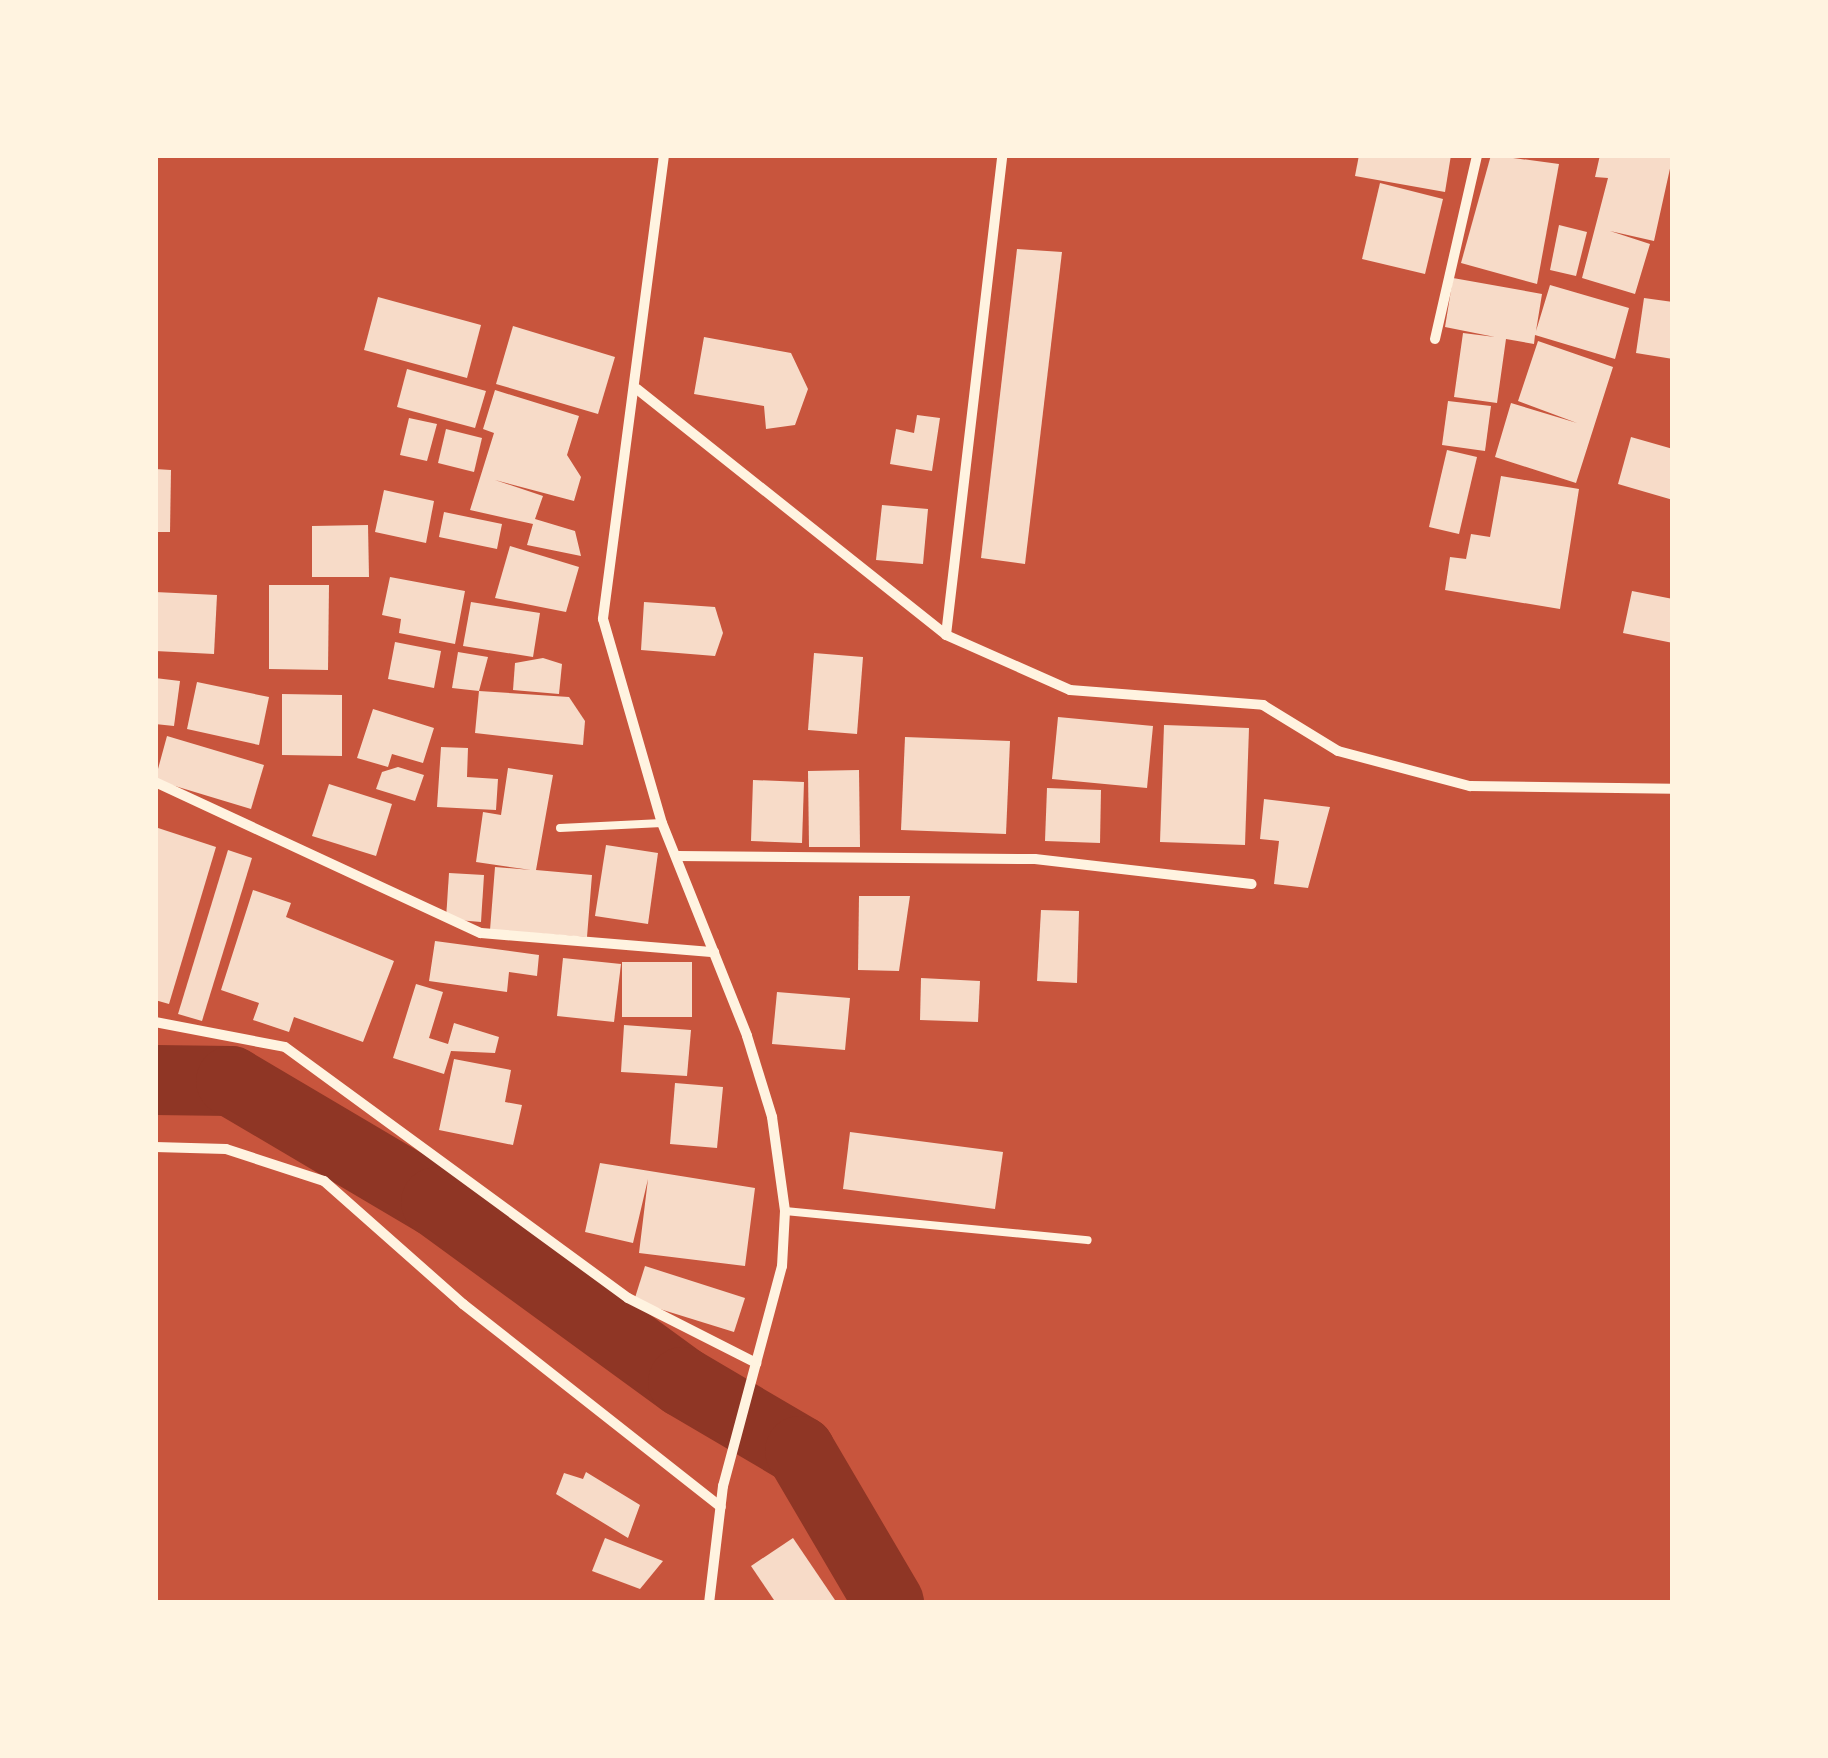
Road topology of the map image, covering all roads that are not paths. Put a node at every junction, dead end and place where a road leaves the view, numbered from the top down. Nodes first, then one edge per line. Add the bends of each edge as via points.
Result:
1 (664, 155) edge
2 (1002, 155) edge
3 (1476, 155) edge
4 (1435, 339) dead end
5 (637, 390) junction
6 (946, 635) junction
7 (155, 782) edge
8 (1673, 789) edge
9 (662, 823) junction
10 (560, 828) dead end
11 (678, 856) junction
12 (1252, 884) dead end
13 (714, 952) junction
14 (155, 1022) edge
15 (155, 1146) edge
16 (785, 1212) junction
17 (1088, 1240) dead end
18 (756, 1363) junction
19 (721, 1507) junction
20 (709, 1603) edge

1 - 5 street
2 - 6 street
3 - 4 street
5 - 6 street
5 - 9 street via 612,504 603,619
6 - 8 street via 1102,698 1263,705 1338,751 1421,776 1470,786
7 - 13 street via 481,934
9 - 10 lane
9 - 11 street
11 - 12 street via 1035,859
11 - 13 street
13 - 16 street via 772,1117
14 - 18 street via 285,1046 628,1298
15 - 19 street via 226,1148 324,1181 463,1304
16 - 17 lane
16 - 18 street via 782,1266
18 - 19 street
19 - 20 street

